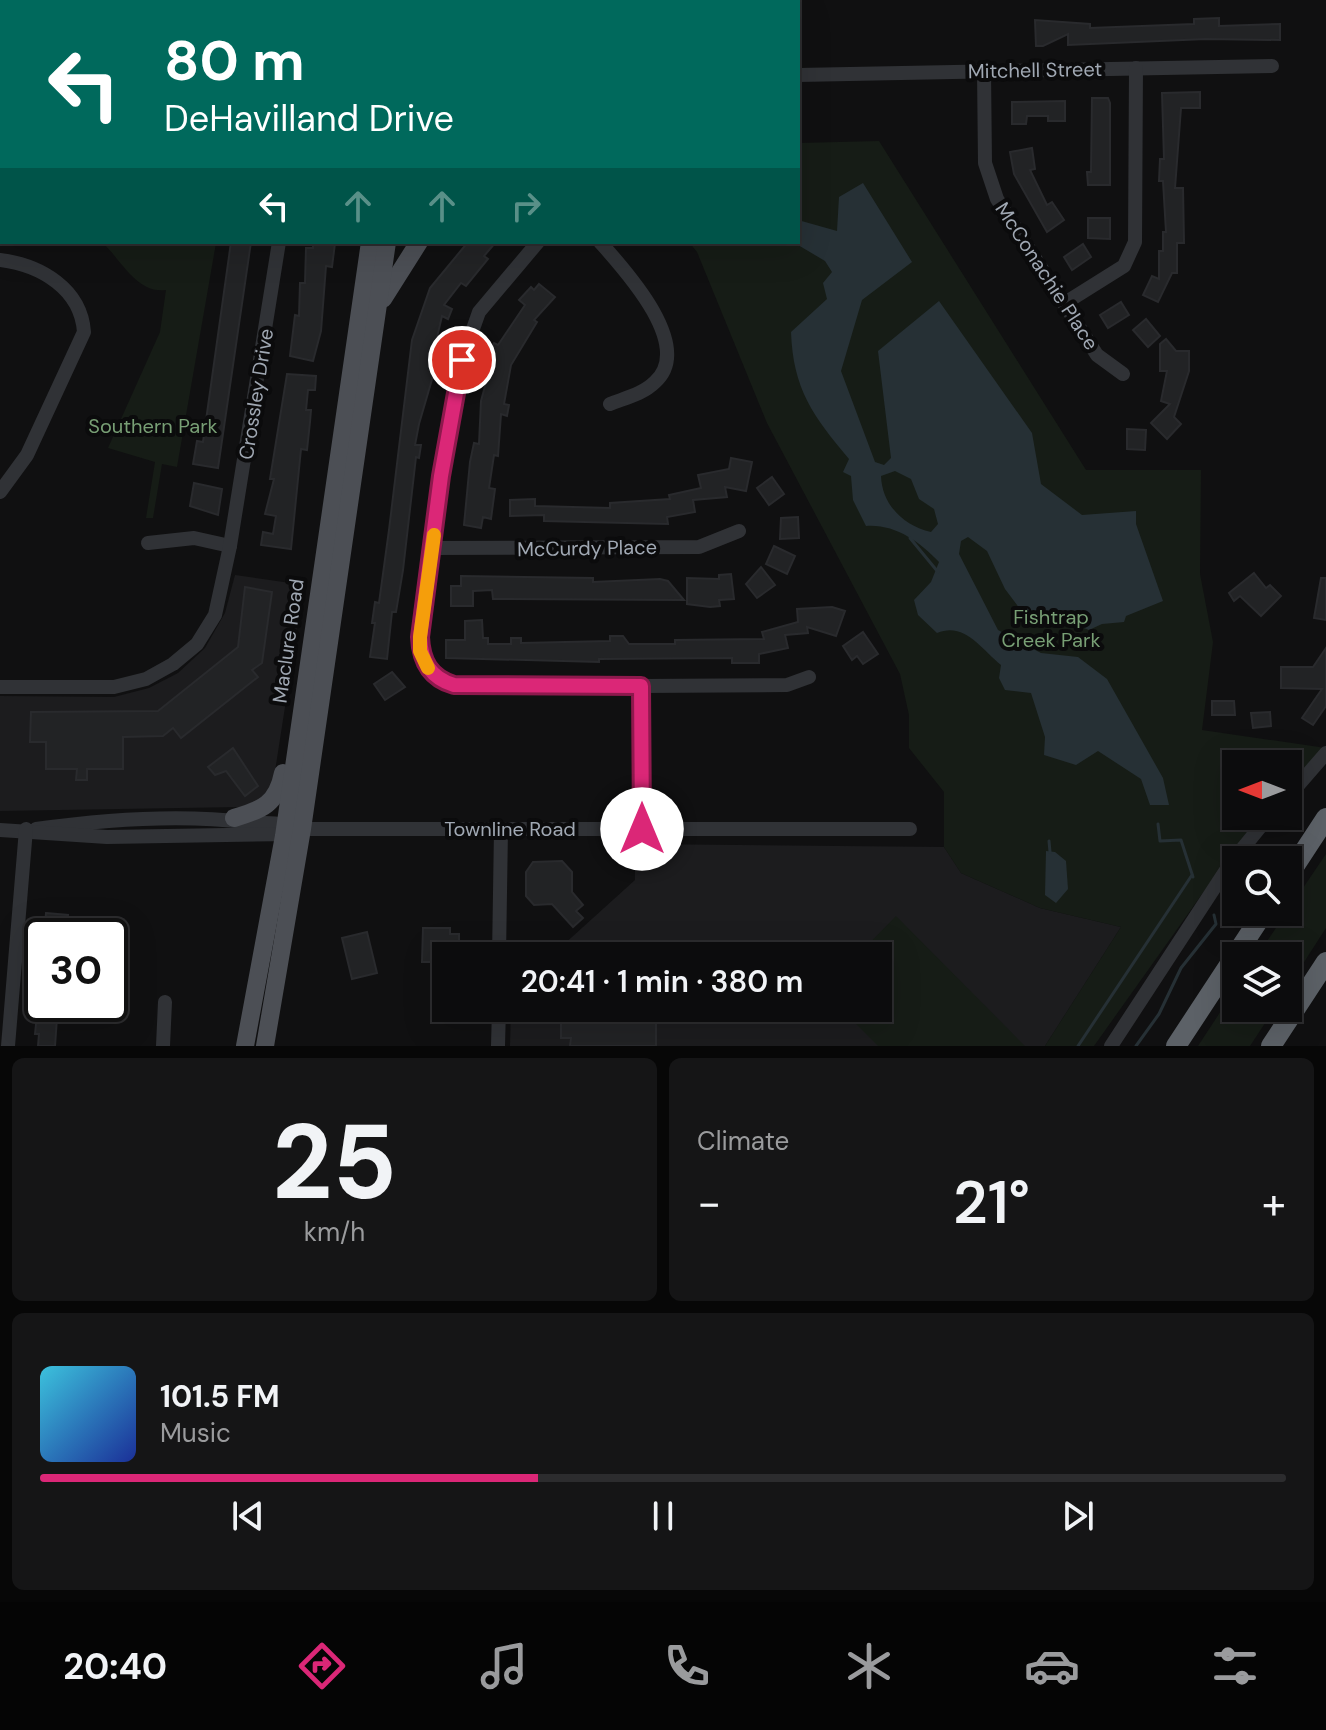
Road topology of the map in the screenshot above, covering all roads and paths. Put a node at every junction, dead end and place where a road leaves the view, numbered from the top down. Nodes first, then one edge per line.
1 (1272, 66) dead end
2 (1136, 68) junction
3 (984, 71) junction
4 (800, 75) edge
5 (279, 244) edge
6 (370, 244) edge
7 (387, 244) edge
8 (418, 244) edge
9 (536, 244) edge
10 (602, 244) edge
11 (0, 260) edge
12 (1065, 303) junction
13 (378, 308) junction
14 (1123, 374) dead end
15 (610, 404) dead end
16 (0, 492) edge
17 (739, 531) dead end
18 (148, 543) dead end
19 (230, 546) junction
20 (432, 548) junction
21 (809, 677) dead end
22 (641, 686) junction
23 (0, 687) edge
24 (296, 742) junction
25 (1326, 753) edge
26 (1302, 781) edge
27 (234, 818) junction
28 (1326, 818) edge
29 (31, 829) junction
30 (291, 829) junction
31 (501, 829) junction
32 (642, 829) junction
33 (910, 829) dead end
34 (0, 830) edge
35 (1258, 830) edge
36 (1302, 855) edge
37 (1255, 926) edge
38 (499, 942) edge
39 (1326, 962) edge
40 (7, 974) edge
41 (165, 1002) dead end
42 (499, 1022) edge
43 (8, 1046) edge
44 (163, 1046) edge
45 (245, 1046) edge
46 (265, 1046) edge
47 (498, 1046) edge
48 (1111, 1046) edge
49 (1176, 1046) edge
50 (1271, 1046) edge

1 - 2 street, Mitchell Street
2 - 3 street, Mitchell Street
2 - 12 street
3 - 4 street, Mitchell Street
3 - 12 street, McConachie Place
5 - 19 street, Crossley Drive
6 - 24 main road, Maclure Road
7 - 13 main road, Maclure Road
8 - 13 main road
9 - 20 street
10 - 15 street
11 - 16 street
12 - 14 street, McConachie Place
13 - 30 main road, Maclure Road
17 - 20 street, McCurdy Place
18 - 19 street
19 - 23 street, Crossley Drive
20 - 22 street
21 - 22 street
22 - 32 street
24 - 27 main road
24 - 30 main road, Maclure Road
25 - 26 street
27 - 29 street, Townline Road
27 - 30 street, Townline Road
28 - 36 highway
29 - 30 street, Townline Road
29 - 34 street, Townline Road
29 - 40 street
30 - 31 street, Townline Road
30 - 45 main road, Maclure Road
30 - 46 main road, Maclure Road
31 - 32 street, Townline Road
31 - 38 street
32 - 33 street, Townline Road
35 - 48 street
37 - 49 highway
39 - 50 highway
40 - 43 street
41 - 44 street
42 - 47 street

